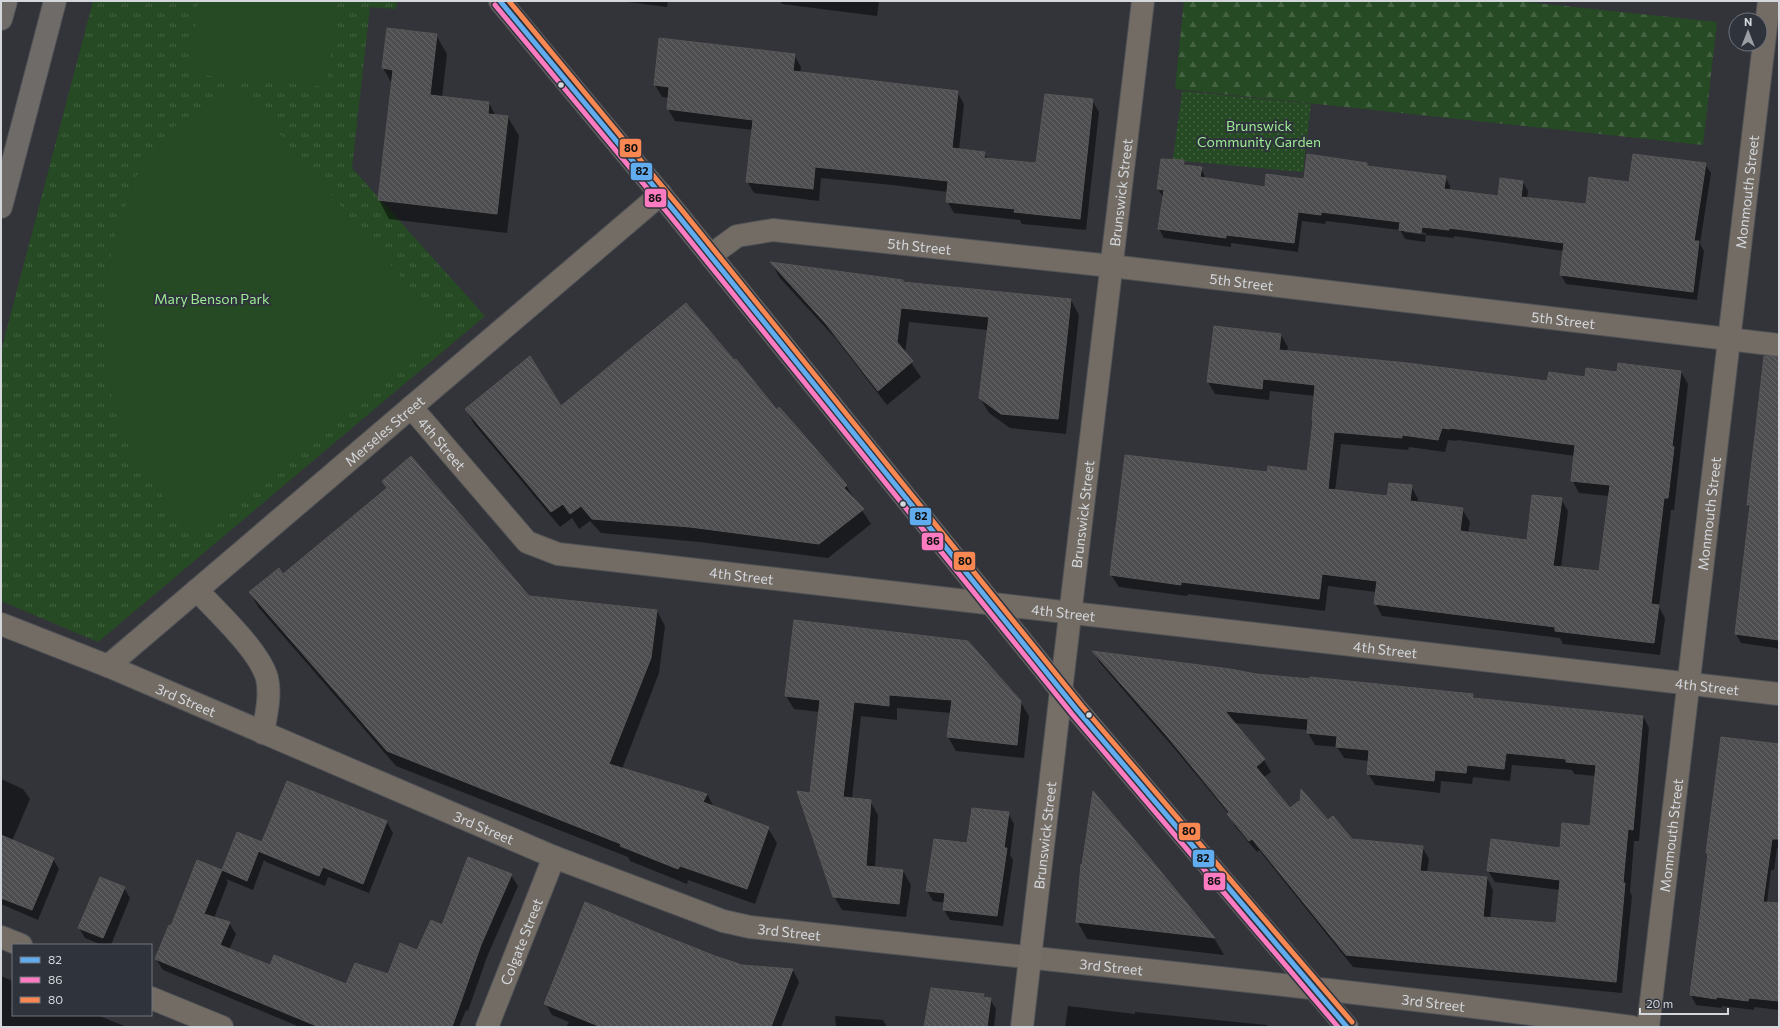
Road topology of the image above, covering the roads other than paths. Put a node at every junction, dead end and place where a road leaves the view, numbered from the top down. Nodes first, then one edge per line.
1 (6, 1) edge
2 (55, 1) edge
3 (1142, 1) edge
4 (1769, 1) edge
5 (506, 4) edge
6 (1, 19) edge
7 (661, 194) junction
8 (1, 207) edge
9 (711, 255) junction
10 (1111, 266) junction
11 (1729, 339) junction
12 (1779, 345) edge
13 (411, 407) junction
14 (197, 590) junction
15 (990, 604) junction
16 (1070, 613) junction
17 (1, 624) edge
18 (108, 666) junction
19 (1688, 683) junction
20 (1061, 691) junction
21 (1779, 694) edge
22 (263, 733) junction
23 (554, 857) junction
24 (1, 937) edge
25 (18, 944) edge
26 (1030, 959) junction
27 (1314, 988) junction
28 (152, 998) edge
29 (222, 1027) edge
30 (487, 1027) edge
31 (1022, 1027) edge
32 (1347, 1027) edge
33 (1632, 1027) edge
34 (1648, 1027) edge

1 - 6 highway
2 - 8 highway
3 - 10 street, Brunswick Street
4 - 11 street, Monmouth Street
5 - 7 main road
7 - 9 main road
7 - 13 street, Merseles Street
9 - 10 street, 5th Street
9 - 15 main road
10 - 11 street, 5th Street
10 - 16 street, Brunswick Street
11 - 12 street, 5th Street
11 - 19 street, Monmouth Street
13 - 14 street, Merseles Street
13 - 15 street, 4th Street
14 - 18 street, Merseles Street
14 - 22 street
15 - 16 street, 4th Street
15 - 20 main road
16 - 19 street, 4th Street
16 - 20 street, Brunswick Street
17 - 18 street, 3rd Street
18 - 22 street, 3rd Street
19 - 21 street, 4th Street
19 - 34 street, Monmouth Street
20 - 26 main road, Brunswick Street
20 - 27 main road
22 - 23 street, 3rd Street
23 - 26 street, 3rd Street
23 - 30 street, Colgate Street
24 - 25 street
26 - 27 street, 3rd Street
26 - 31 main road, Brunswick Street
27 - 32 main road
27 - 33 street, 3rd Street
28 - 29 street

